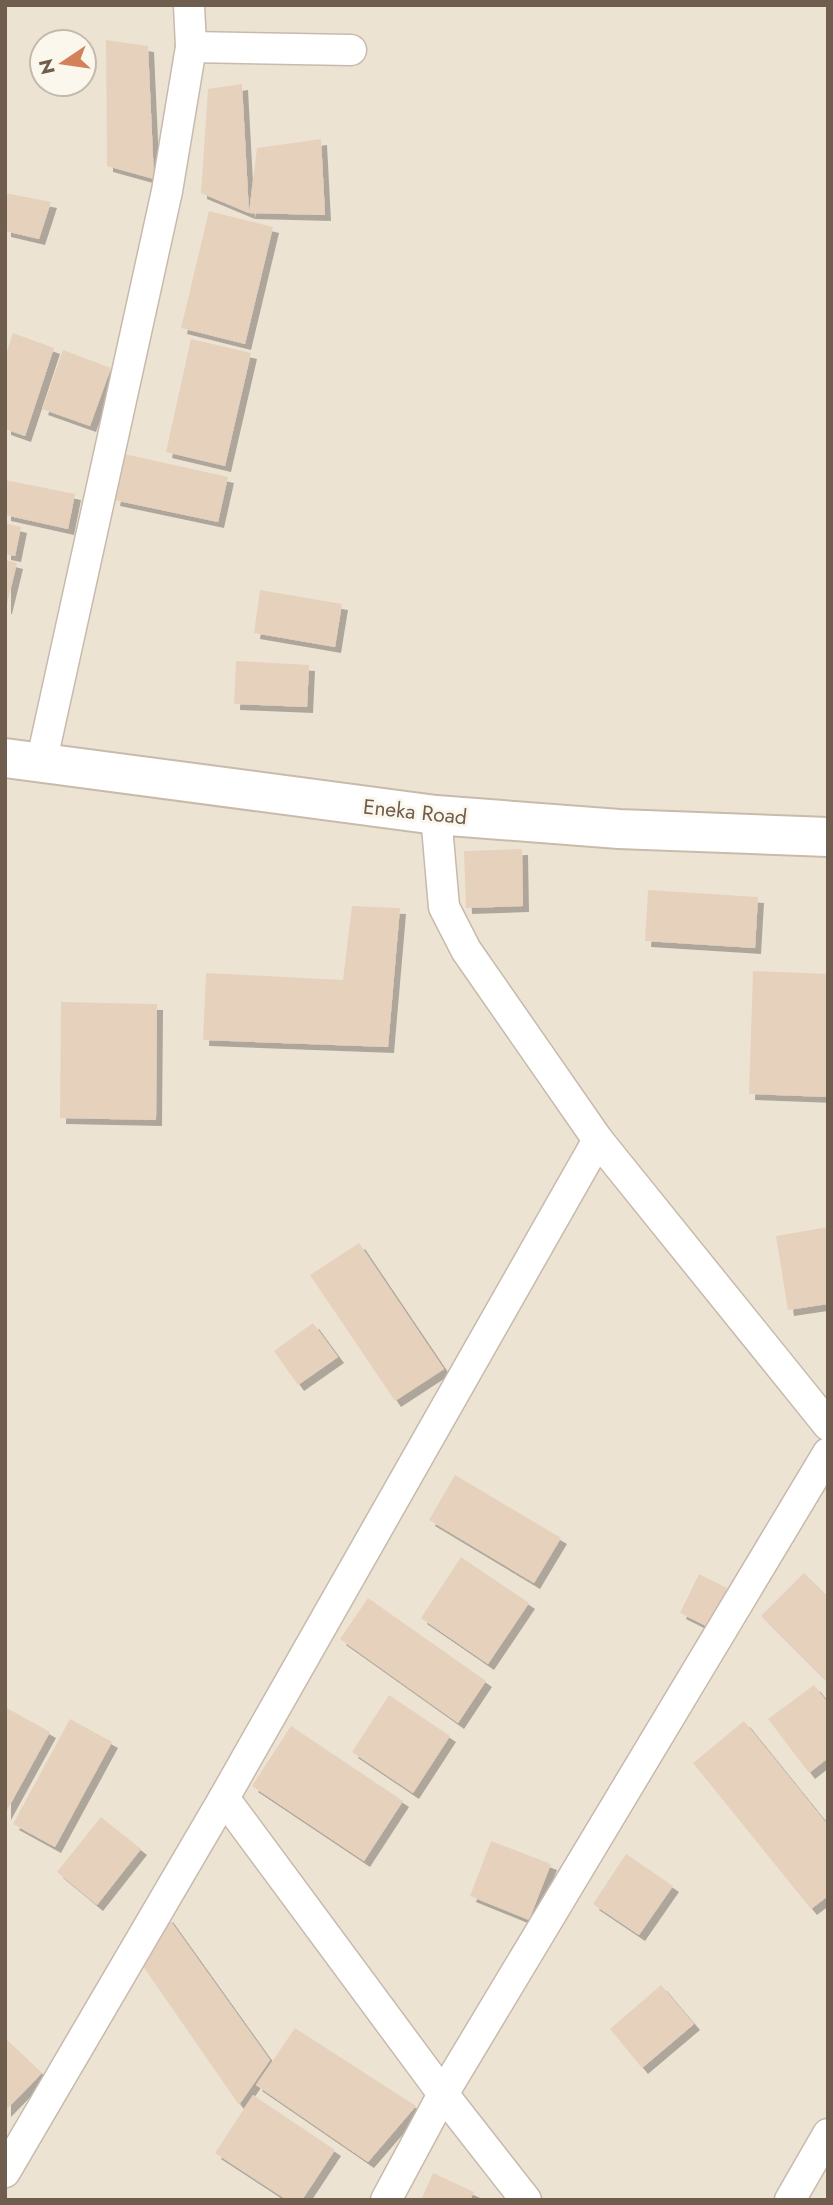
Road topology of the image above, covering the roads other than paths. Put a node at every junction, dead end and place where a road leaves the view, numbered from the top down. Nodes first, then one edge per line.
1 (189, 5) edge
2 (191, 47) junction
3 (351, 50) dead end
4 (23, 761) edge
5 (436, 816) junction
6 (828, 837) edge
7 (598, 1140) junction
8 (828, 1425) edge
9 (828, 1453) edge
10 (224, 1798) junction
11 (443, 2094) junction
12 (828, 2134) edge
13 (5, 2172) edge
14 (386, 2200) edge
15 (526, 2200) edge
16 (790, 2200) edge

1 - 2 street
2 - 3 street
2 - 4 street
4 - 5 main road, Eneka Road
5 - 6 main road, Eneka Road
5 - 7 street
7 - 8 street
7 - 10 street
9 - 11 street
10 - 11 street
10 - 13 street
11 - 14 street
11 - 15 street
12 - 16 street

